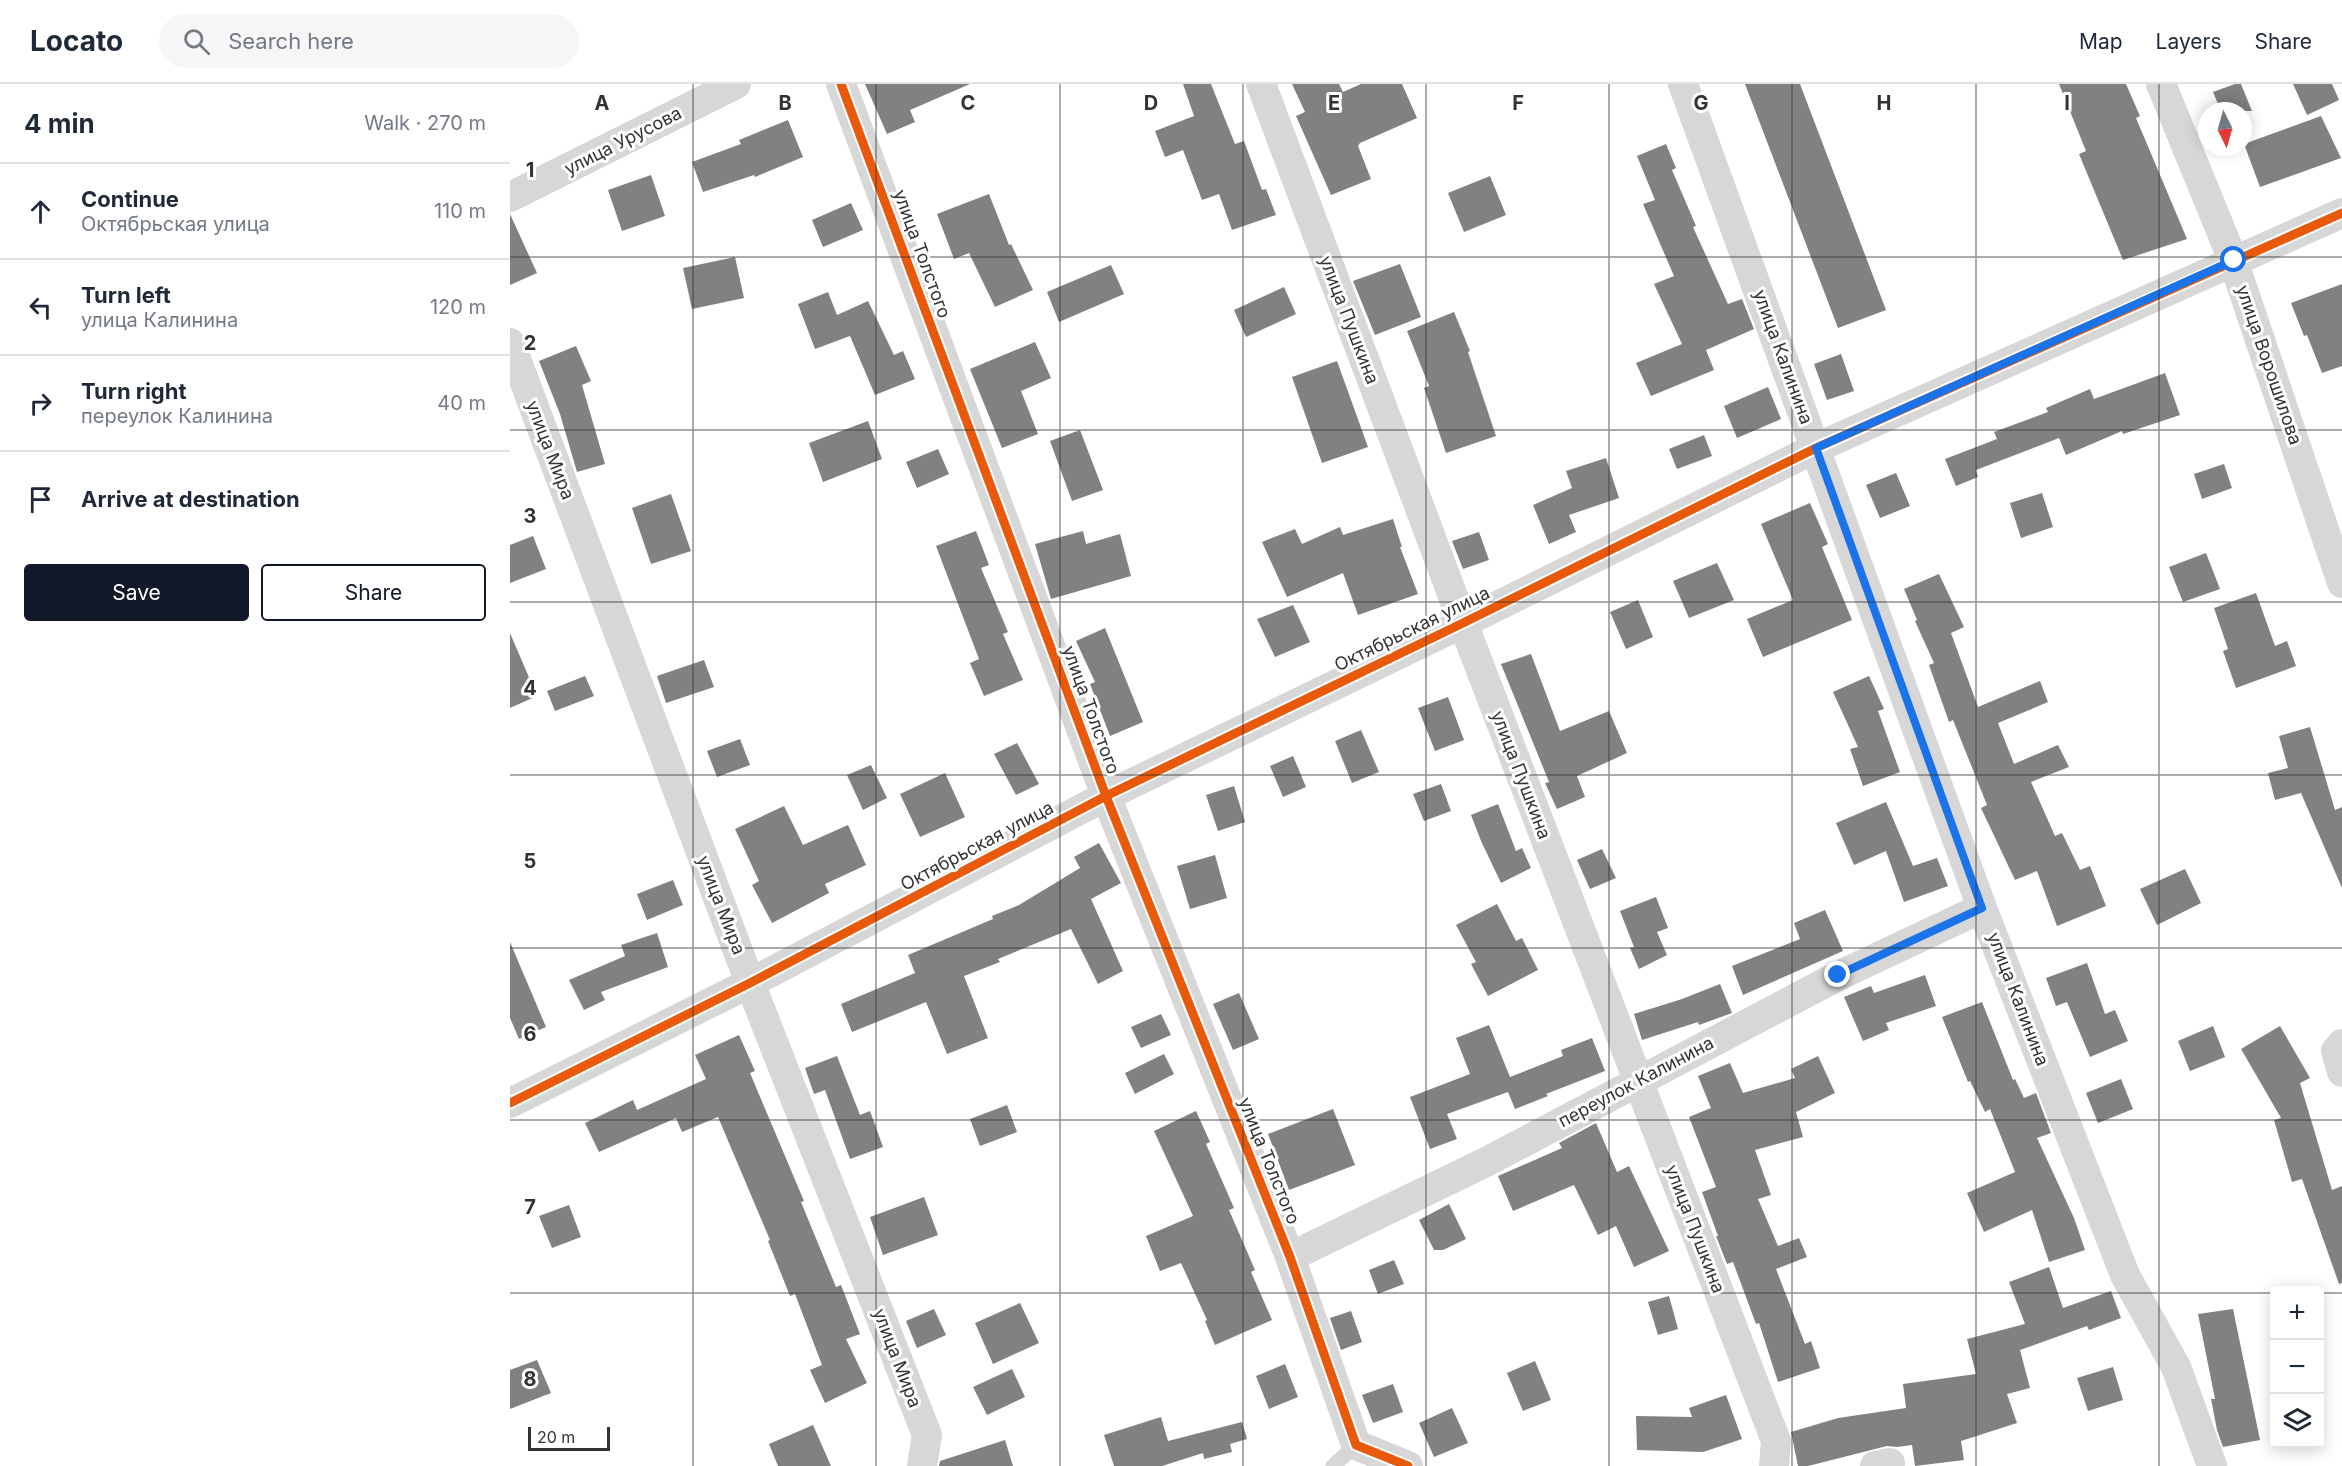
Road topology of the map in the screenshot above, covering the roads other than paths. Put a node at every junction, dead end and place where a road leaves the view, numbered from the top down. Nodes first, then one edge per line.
1 (736, 84) edge
2 (841, 84) edge
3 (1261, 84) edge
4 (1683, 84) edge
5 (2161, 84) edge
6 (510, 197) edge
7 (2342, 213) edge
8 (2234, 260) junction
9 (510, 343) edge
10 (1816, 448) junction
11 (2342, 583) edge
12 (1463, 623) junction
13 (1106, 796) junction
14 (1982, 908) junction
15 (750, 983) junction
16 (2342, 1044) edge
17 (2342, 1072) edge
18 (1639, 1080) junction
19 (510, 1102) edge
20 (1290, 1257) junction
21 (1356, 1445) junction
22 (922, 1466) edge
23 (1333, 1466) edge
24 (1408, 1466) edge
25 (1774, 1466) edge
26 (2212, 1466) edge

1 - 6 street, улица Урусова
2 - 13 street, улица Толстого
3 - 12 street, улица Пушкина
4 - 10 street, улица Калинина
5 - 8 street, улица Ворошилова
7 - 8 street, Октябрьская улица
8 - 10 street, Октябрьская улица
8 - 11 street, улица Ворошилова
9 - 15 street, улица Мира
10 - 12 street, Октябрьская улица
10 - 14 street, улица Калинина
12 - 13 street, Октябрьская улица
12 - 18 street, улица Пушкина
13 - 15 street, Октябрьская улица
13 - 20 street, улица Толстого
14 - 18 street, переулок Калинина
14 - 26 street, улица Калинина
15 - 19 street, Октябрьская улица
15 - 22 street, улица Мира
16 - 17 street
18 - 20 street, переулок Калинина
18 - 25 street, улица Пушкина
20 - 21 street, улица Толстого
21 - 23 lane
21 - 24 street

